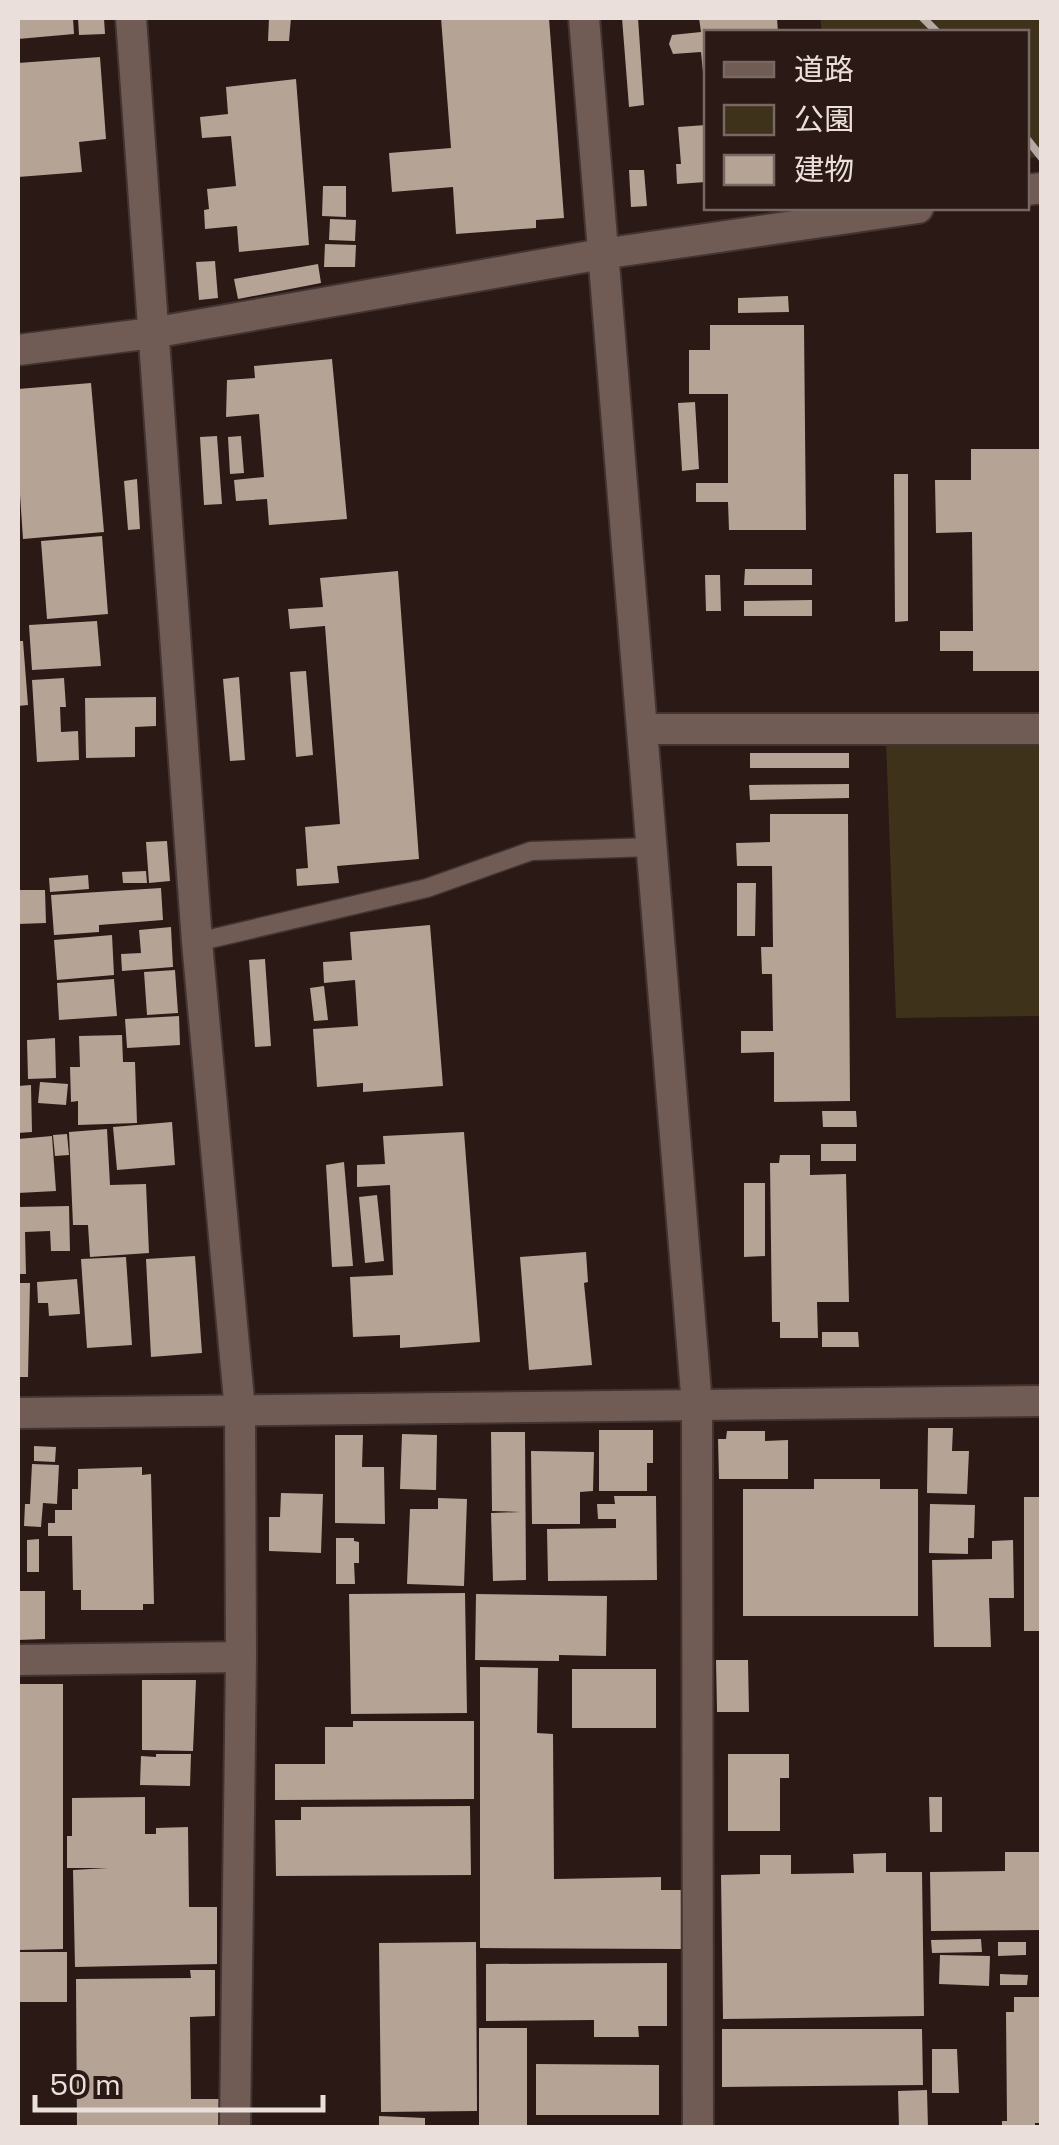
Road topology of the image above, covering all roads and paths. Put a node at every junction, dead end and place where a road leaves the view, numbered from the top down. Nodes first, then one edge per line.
1 (131, 18) edge
2 (584, 18) edge
3 (904, 210) edge
4 (602, 254) junction
5 (152, 333) junction
6 (18, 350) edge
7 (1042, 728) edge
8 (642, 729) junction
9 (652, 846) junction
10 (197, 942) junction
11 (1042, 1401) edge
12 (696, 1404) junction
13 (240, 1411) junction
14 (18, 1413) edge
15 (241, 1657) junction
16 (18, 1660) edge
17 (235, 2128) edge
18 (698, 2128) edge

1 - 5 street
2 - 4 street
3 - 4 street
4 - 5 street
4 - 8 street
5 - 6 street
5 - 10 street
7 - 8 street
8 - 9 street
9 - 10 lane
9 - 12 street
10 - 13 street
11 - 12 street
12 - 13 street
12 - 18 street
13 - 14 street
13 - 15 street
15 - 16 street
15 - 17 street

